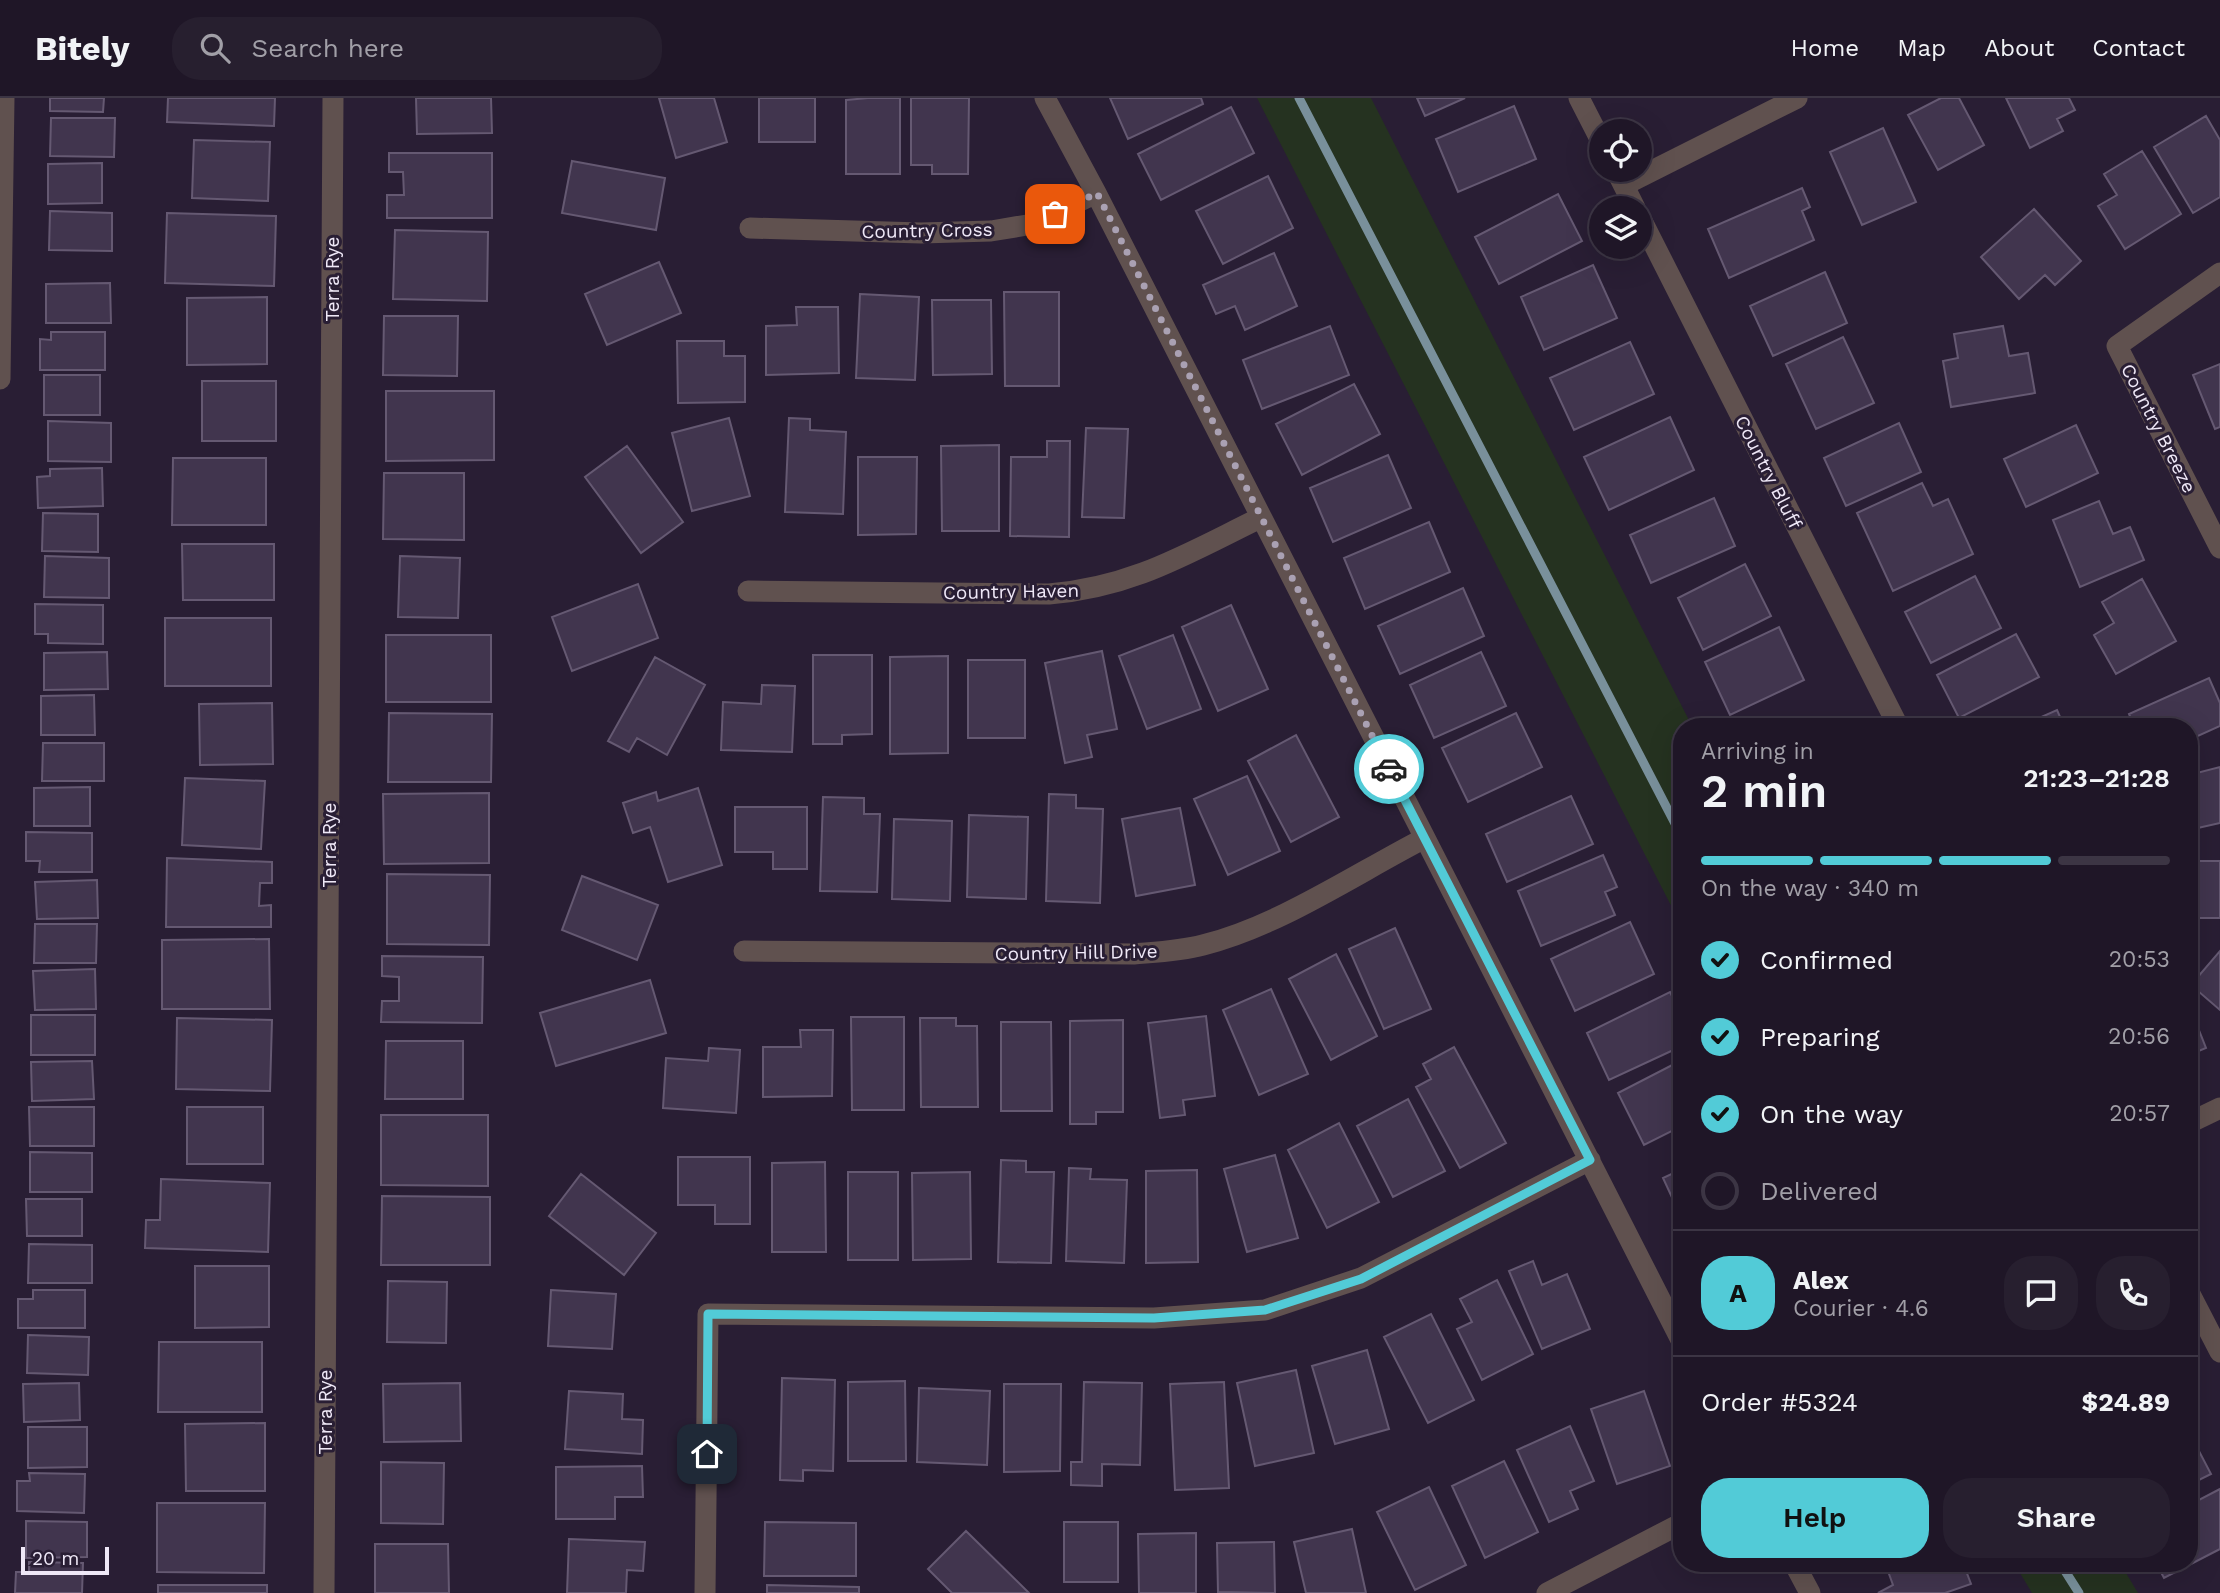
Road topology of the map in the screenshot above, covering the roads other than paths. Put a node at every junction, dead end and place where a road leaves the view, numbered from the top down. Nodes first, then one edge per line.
1 (4, 98) edge
2 (333, 98) edge
3 (1045, 98) edge
4 (1579, 98) edge
5 (1797, 98) edge
6 (1590, 119) edge
7 (1652, 164) edge
8 (1097, 193) junction
9 (750, 228) dead end
10 (1652, 241) edge
11 (2220, 273) edge
12 (0, 379) edge
13 (1260, 518) junction
14 (2220, 548) edge
15 (748, 591) dead end
16 (1894, 718) edge
17 (1425, 838) junction
18 (744, 951) dead end
19 (2220, 1108) edge
20 (2198, 1119) edge
21 (1590, 1160) junction
22 (2198, 1309) edge
23 (1673, 1324) edge
24 (2220, 1352) edge
25 (1673, 1528) edge
26 (1799, 1572) edge
27 (324, 1593) edge
28 (705, 1593) edge
29 (1547, 1593) edge
30 (1810, 1593) edge

1 - 12 street
2 - 27 street, Terra Rye
3 - 8 street
4 - 6 street
5 - 7 street
8 - 9 street, Country Cross
8 - 13 street
10 - 16 street, Country Bluff
11 - 14 street, Country Breeze
13 - 15 street, Country Haven
13 - 17 street
17 - 18 street, Country Hill Drive
17 - 21 street
19 - 20 street
21 - 23 street
21 - 28 street
22 - 24 street
25 - 29 street
26 - 30 street

